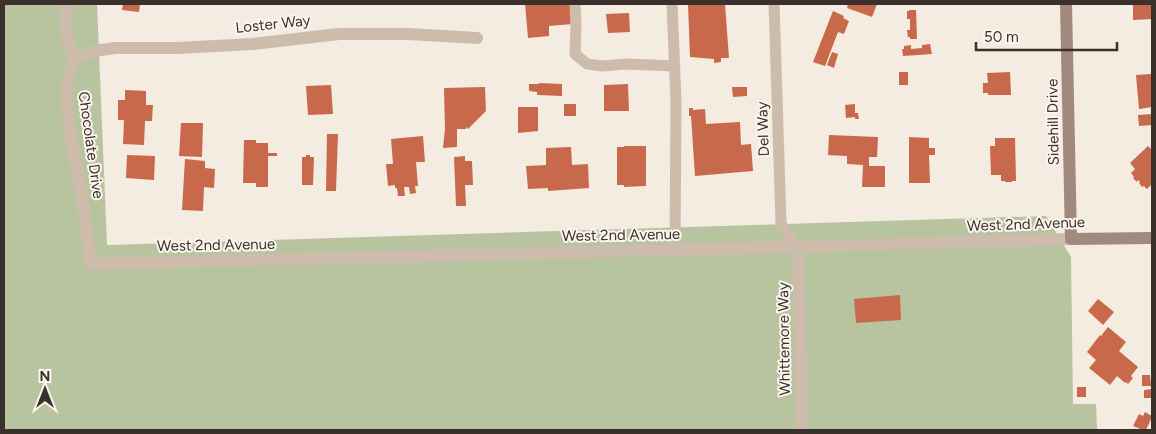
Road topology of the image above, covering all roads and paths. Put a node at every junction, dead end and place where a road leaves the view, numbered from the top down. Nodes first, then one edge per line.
1 (67, 4) edge
2 (574, 4) edge
3 (672, 4) edge
4 (774, 4) edge
5 (1066, 4) edge
6 (477, 38) dead end
7 (75, 60) junction
8 (674, 66) junction
9 (1152, 238) edge
10 (1072, 239) junction
11 (798, 247) junction
12 (676, 250) junction
13 (91, 264) joint
14 (802, 430) edge

1 - 7 street
2 - 8 lane
3 - 8 lane
4 - 11 lane, Del Way
5 - 10 street, Sidehill Drive
6 - 7 street, Loster Way
7 - 13 street, Chocolate Drive
8 - 12 lane
9 - 10 street, West 2nd Avenue
10 - 11 street, West 2nd Avenue
11 - 12 street, West 2nd Avenue
11 - 14 street, Whittemore Way
12 - 13 street, West 2nd Avenue

